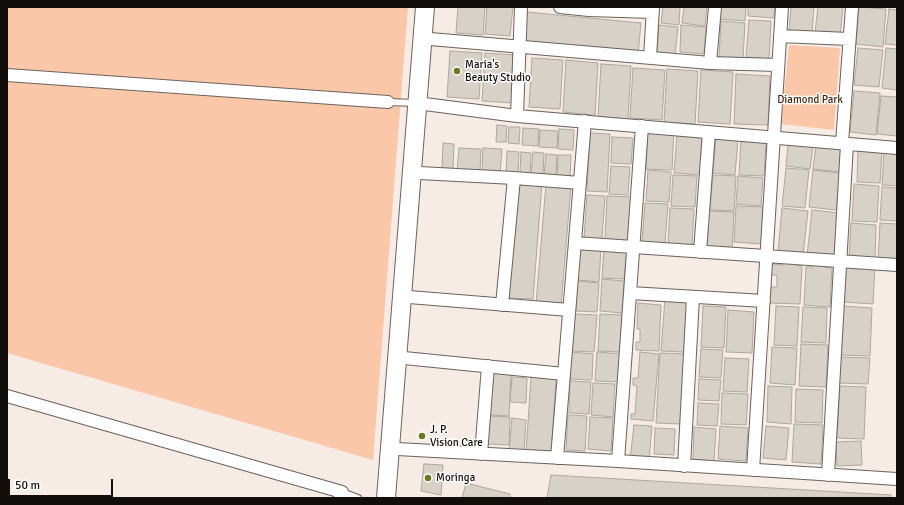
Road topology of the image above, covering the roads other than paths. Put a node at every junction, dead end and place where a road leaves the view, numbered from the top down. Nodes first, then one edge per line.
1 (425, 7) edge
2 (432, 7) edge
3 (521, 7) edge
4 (560, 7) edge
5 (715, 7) edge
6 (782, 7) edge
7 (852, 7) edge
8 (589, 8) edge
9 (653, 10) edge
10 (780, 36) junction
11 (430, 39) junction
12 (850, 39) junction
13 (519, 47) junction
14 (650, 58) junction
15 (710, 63) junction
16 (778, 65) junction
17 (7, 75) edge
18 (388, 102) joint
19 (421, 104) junction
20 (517, 116) junction
21 (585, 121) junction
22 (642, 126) junction
23 (709, 132) junction
24 (774, 137) junction
25 (844, 144) junction
26 (897, 148) edge
27 (419, 173) junction
28 (514, 178) junction
29 (580, 183) junction
30 (575, 243) junction
31 (633, 247) junction
32 (700, 252) junction
33 (766, 256) junction
34 (840, 261) junction
35 (897, 265) edge
36 (630, 293) junction
37 (409, 297) junction
38 (694, 297) junction
39 (764, 301) junction
40 (502, 306) junction
41 (569, 310) junction
42 (404, 358) junction
43 (488, 366) junction
44 (564, 374) junction
45 (7, 396) edge
46 (397, 449) junction
47 (481, 454) junction
48 (557, 458) junction
49 (618, 461) junction
50 (684, 466) junction
51 (753, 470) junction
52 (828, 475) junction
53 (897, 479) edge
54 (341, 495) edge
55 (358, 498) edge
56 (386, 498) edge
57 (393, 498) edge

1 - 19 street
2 - 11 street
3 - 13 street
4 - 8 street
5 - 15 street
6 - 10 street
7 - 12 street
8 - 9 street
9 - 14 street
10 - 12 street
10 - 16 street
11 - 13 street
11 - 19 street
12 - 25 street
13 - 14 street
13 - 20 street
14 - 15 street
15 - 16 street
16 - 24 street
17 - 18 street
18 - 19 lane
19 - 20 street
19 - 27 street
19 - 56 street
20 - 21 street
21 - 22 street
21 - 29 street
22 - 23 street
22 - 31 street
23 - 24 street
23 - 32 street
24 - 25 street
24 - 33 street
25 - 26 street
25 - 34 street
27 - 28 street
27 - 37 street
28 - 29 street
28 - 40 street
29 - 30 street
30 - 31 street
30 - 41 street
31 - 32 street
31 - 36 street
32 - 33 street
33 - 34 street
33 - 39 street
34 - 35 street
34 - 52 street
36 - 38 street
36 - 49 street
37 - 40 street
37 - 42 street
38 - 39 street
38 - 50 street
39 - 51 street
40 - 41 street
41 - 44 street
42 - 43 street
42 - 46 street
43 - 44 street
43 - 47 street
44 - 48 street
45 - 54 street
46 - 47 street
46 - 57 street
47 - 48 street
48 - 49 street
49 - 50 street
50 - 51 street
51 - 52 street
52 - 53 street
54 - 55 lane

